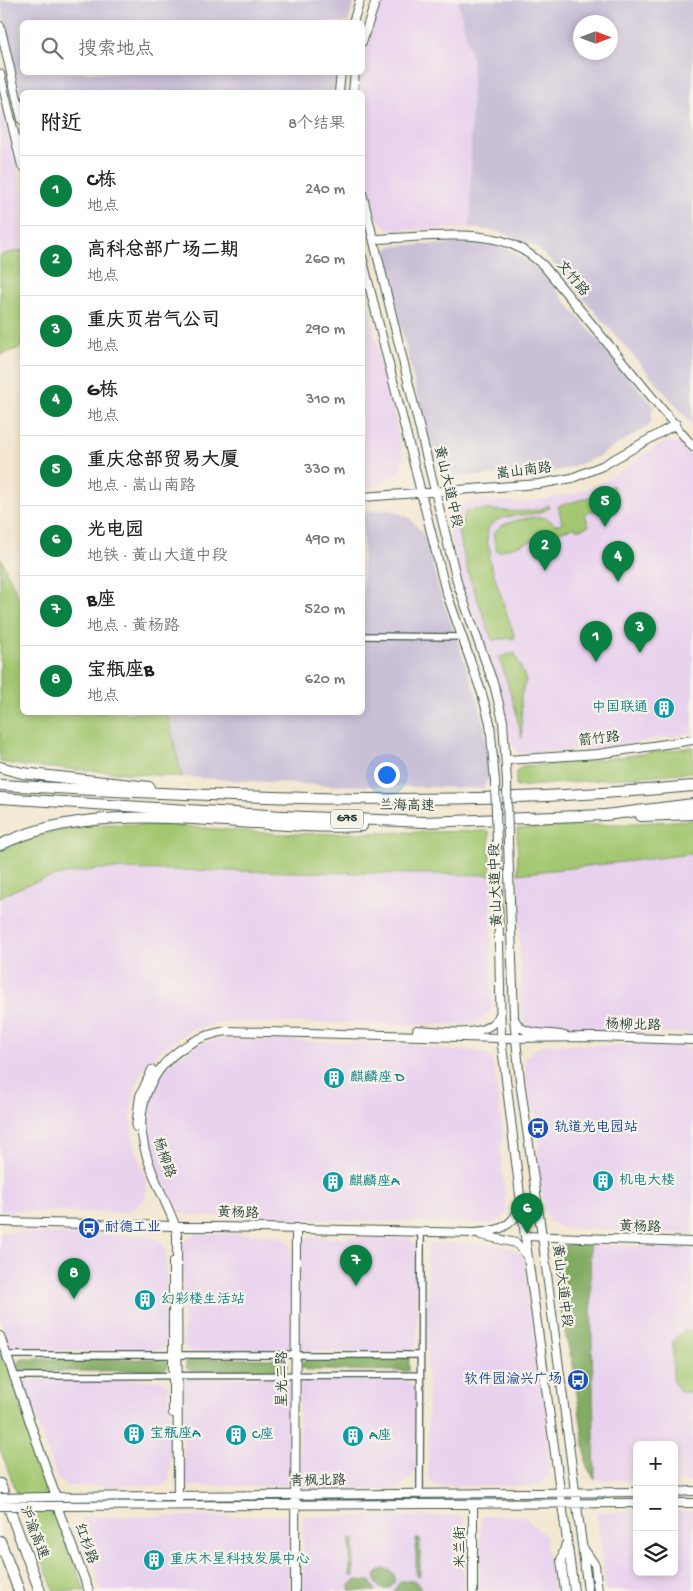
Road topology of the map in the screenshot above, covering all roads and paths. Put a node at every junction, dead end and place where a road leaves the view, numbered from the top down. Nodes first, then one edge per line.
1 (360, 0) edge
2 (376, 0) edge
3 (354, 20) edge
4 (0, 26) edge
5 (365, 33) edge
6 (0, 74) edge
7 (341, 75) edge
8 (355, 75) edge
9 (339, 90) edge
10 (353, 90) edge
11 (20, 111) edge
12 (20, 158) edge
13 (365, 204) edge
14 (374, 239) junction
15 (365, 269) edge
16 (676, 424) junction
17 (693, 447) edge
18 (435, 492) junction
19 (422, 493) junction
20 (365, 497) edge
21 (365, 636) edge
22 (462, 637) junction
23 (693, 740) edge
24 (506, 760) junction
25 (0, 767) edge
26 (0, 785) edge
27 (693, 786) edge
28 (232, 797) junction
29 (0, 798) edge
30 (693, 804) edge
31 (693, 814) edge
32 (606, 815) junction
33 (426, 822) junction
34 (0, 845) edge
35 (500, 1014) junction
36 (514, 1018) junction
37 (572, 1037) junction
38 (501, 1038) junction
39 (515, 1038) junction
40 (693, 1040) edge
41 (521, 1204) junction
42 (1, 1223) edge
43 (172, 1224) junction
44 (296, 1228) junction
45 (421, 1231) junction
46 (474, 1233) junction
47 (525, 1236) junction
48 (542, 1236) junction
49 (693, 1242) edge
50 (528, 1260) junction
51 (0, 1336) edge
52 (6, 1355) junction
53 (176, 1355) junction
54 (296, 1355) junction
55 (420, 1355) junction
56 (296, 1374) junction
57 (176, 1375) junction
58 (420, 1375) junction
59 (14, 1376) junction
60 (0, 1484) edge
61 (560, 1492) junction
62 (575, 1492) junction
63 (633, 1492) edge
64 (678, 1492) edge
65 (693, 1492) edge
66 (420, 1493) junction
67 (296, 1494) junction
68 (176, 1495) junction
69 (56, 1497) junction
70 (0, 1498) edge
71 (562, 1503) junction
72 (576, 1503) junction
73 (633, 1503) edge
74 (678, 1503) edge
75 (693, 1503) edge
76 (296, 1504) junction
77 (473, 1504) junction
78 (176, 1505) junction
79 (0, 1506) edge
80 (54, 1506) junction
81 (567, 1539) junction
82 (0, 1541) edge
83 (582, 1548) junction
84 (19, 1591) edge
85 (40, 1591) edge
86 (89, 1591) edge
87 (295, 1591) edge
88 (473, 1591) edge
89 (565, 1591) edge
90 (574, 1591) edge
91 (588, 1591) edge
92 (598, 1591) edge

1 - 3 street
2 - 5 street
4 - 11 street
6 - 12 street
7 - 9 street
8 - 10 street
13 - 14 street, 黄山大道中段
14 - 16 street, 文竹路
14 - 18 street, 黄山大道中段
15 - 19 street, 黄山大道中段
16 - 17 street, 文竹路
16 - 18 street, 嵩山南路
18 - 19 street, 嵩山南路
18 - 24 street, 黄山大道中段
19 - 20 street, 嵩山南路
19 - 22 street, 黄山大道中段
21 - 22 street
22 - 35 street, 黄山大道中段, bridge
23 - 24 street, 箭竹路
24 - 36 street, 黄山大道中段, bridge
25 - 28 highway, G75
26 - 28 highway
27 - 28 highway, 兰海高速 / G75
29 - 33 highway, 兰海高速 / G75
30 - 32 highway, 兰海高速 / G75
31 - 32 highway
32 - 33 highway, 兰海高速 / G75
33 - 34 highway
35 - 38 street, 黄山大道中段
35 - 43 street, 杨柳路
36 - 37 street
36 - 39 street, 黄山大道中段
37 - 39 street, 杨柳路
37 - 40 street, 杨柳北路
38 - 39 street, 杨柳路
38 - 41 street, 黄山大道中段
38 - 43 street, 杨柳路
39 - 48 street, 黄山大道中段
41 - 46 street
41 - 47 street, 黄山大道中段
42 - 43 street, 黄杨路
43 - 44 street, 黄杨路
43 - 53 street, 杨柳路
44 - 45 street, 黄杨路
44 - 54 street, 星光二路
45 - 46 street, 黄杨路
45 - 55 street
46 - 50 street
47 - 48 street, 黄杨路
47 - 50 street, 黄山大道中段
48 - 49 street, 黄杨路
48 - 62 street, 黄山大道中段
50 - 61 street, 黄山大道中段
51 - 52 street
52 - 53 street
52 - 59 street
53 - 54 street
53 - 57 street, 杨柳路
54 - 55 street
54 - 56 street, 星光二路
55 - 58 street
56 - 57 street
56 - 58 street
56 - 67 street, 星光二路
57 - 59 street
57 - 68 street, 杨柳路
58 - 66 street
59 - 69 street
60 - 85 highway, 沪渝高速
61 - 62 street, 青枫北路
61 - 66 street, 青枫北路
61 - 71 street, 黄山大道中段
62 - 63 street, 青枫北路
62 - 72 street, 黄山大道中段
64 - 65 street
66 - 67 street, 青枫北路
67 - 68 street, 青枫北路
67 - 76 street, 星光二路
68 - 69 street, 青枫北路
68 - 78 street, 杨柳路
69 - 70 street, 青枫北路, bridge
71 - 72 street, 青枫北路
71 - 77 street, 青枫北路
71 - 81 street, 黄山大道中段
72 - 73 street, 青枫北路
72 - 83 street, 黄山大道中段
74 - 75 street
76 - 77 street, 青枫北路
76 - 78 street, 青枫北路
76 - 87 street, 星光二路
77 - 88 street, 米兰街
78 - 80 street, 青枫北路
79 - 80 street, 青枫北路, bridge
80 - 86 street, 红杉路
81 - 89 street
81 - 90 street, 黄山大道中段
82 - 84 highway
83 - 91 street, 黄山大道中段
83 - 92 street

